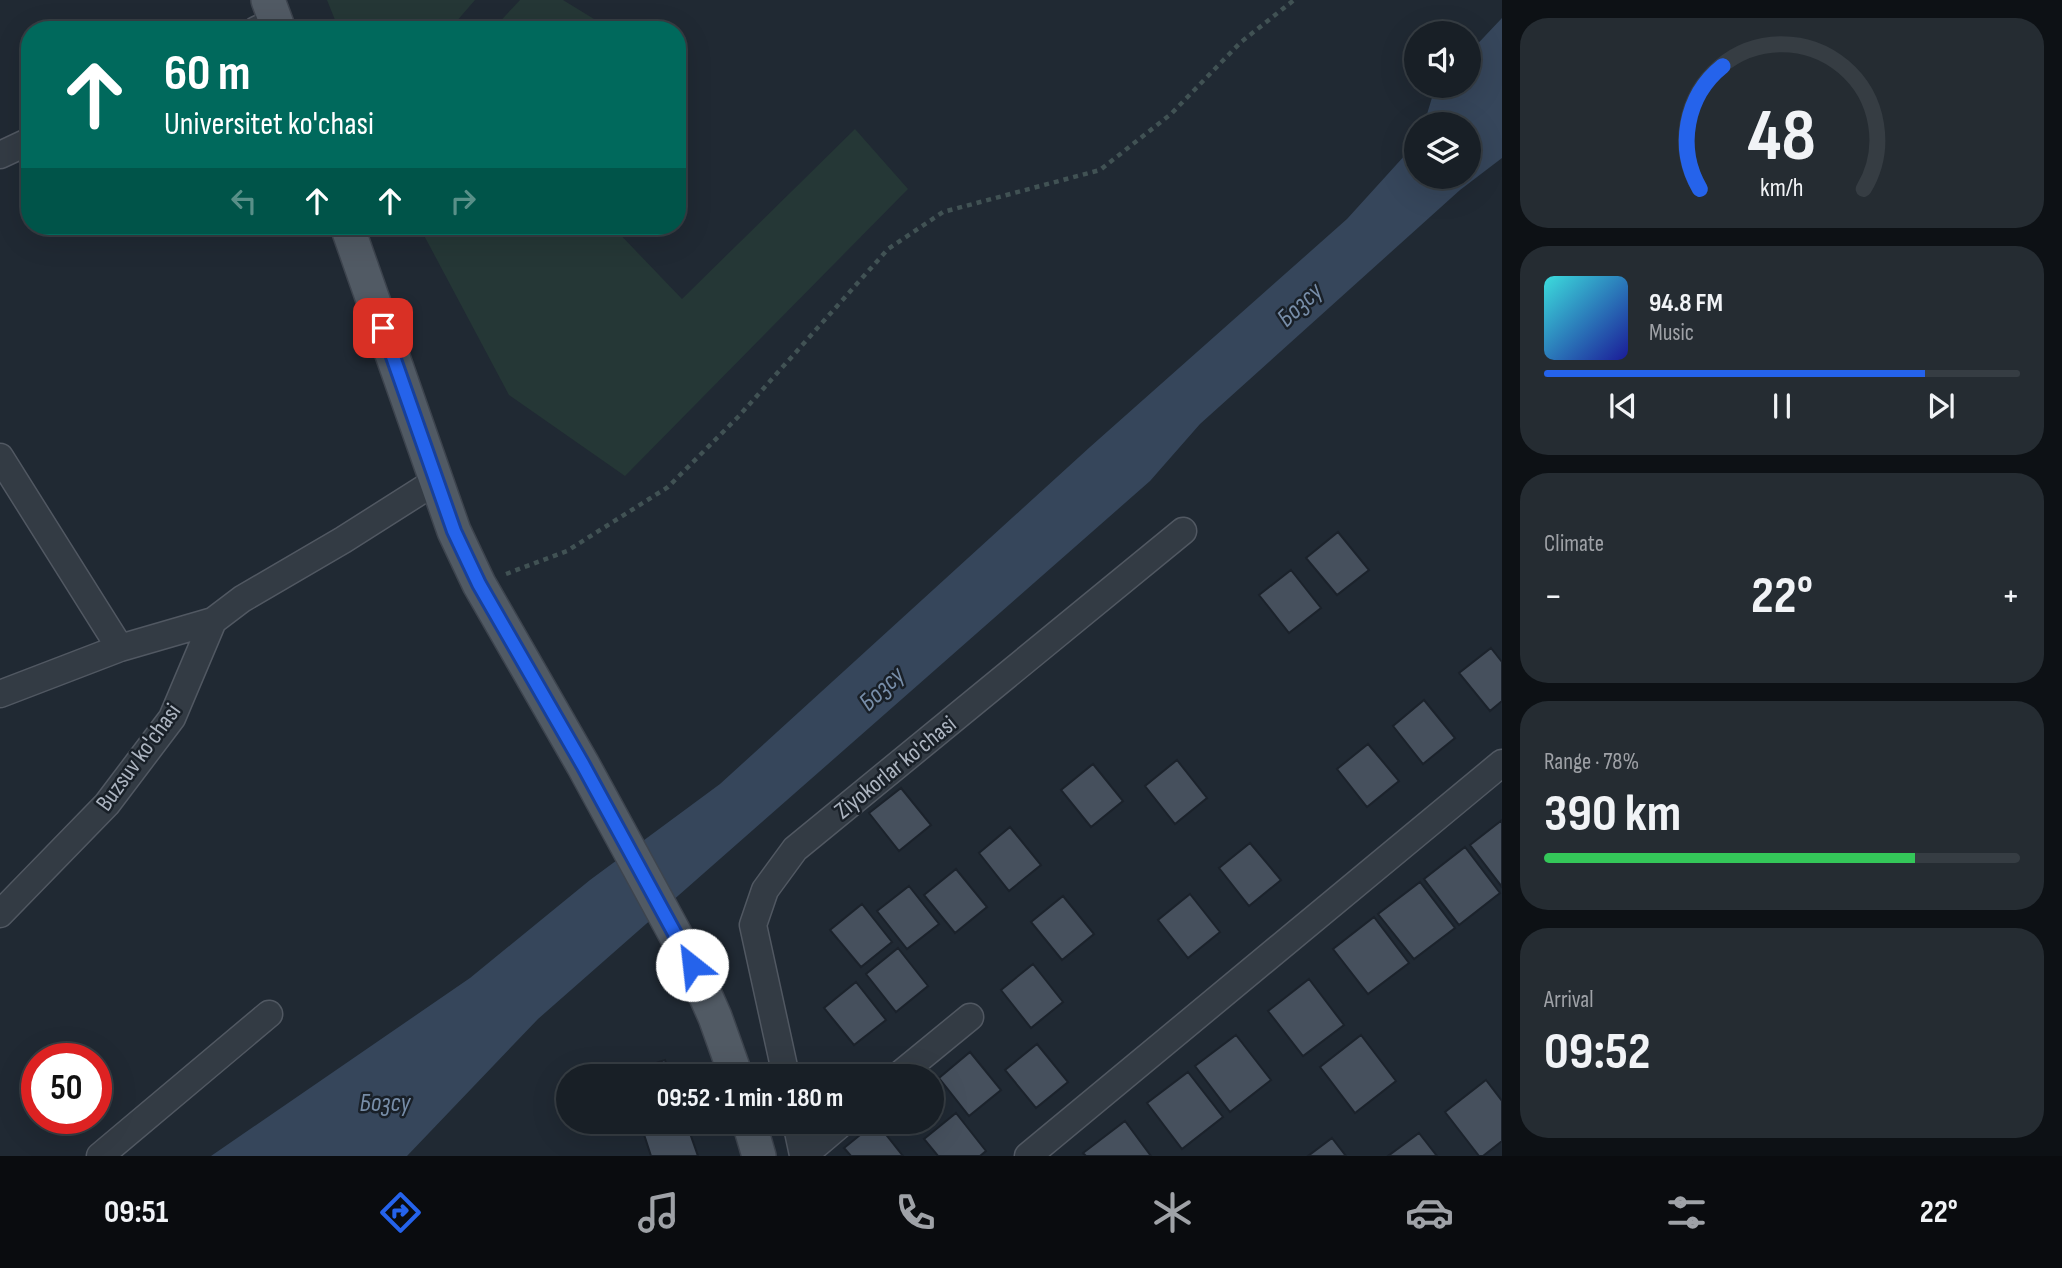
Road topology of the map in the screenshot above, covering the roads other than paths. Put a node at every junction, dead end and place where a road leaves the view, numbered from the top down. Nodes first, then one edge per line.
1 (21, 145) edge
2 (0, 155) edge
3 (350, 235) edge
4 (0, 457) edge
5 (436, 481) junction
6 (1183, 531) dead end
7 (213, 621) junction
8 (120, 648) junction
9 (0, 694) edge
10 (1502, 763) edge
11 (0, 914) edge
12 (269, 1014) dead end
13 (970, 1017) dead end
14 (732, 1064) edge
15 (783, 1064) edge
16 (913, 1064) edge
17 (753, 1134) edge
18 (798, 1134) edge
19 (829, 1134) edge
20 (100, 1156) edge
21 (759, 1156) edge
22 (803, 1156) edge
23 (1028, 1156) edge

1 - 2 street
3 - 5 main road
4 - 8 street
5 - 7 street, Buzsuv ko'chasi
5 - 14 main road
6 - 15 street, Ziyokorlar ko'chasi
7 - 8 street
7 - 11 street, Buzsuv ko'chasi
8 - 9 street
10 - 23 street
12 - 20 street
13 - 16 street
17 - 21 main road
18 - 22 street
19 - 22 street

